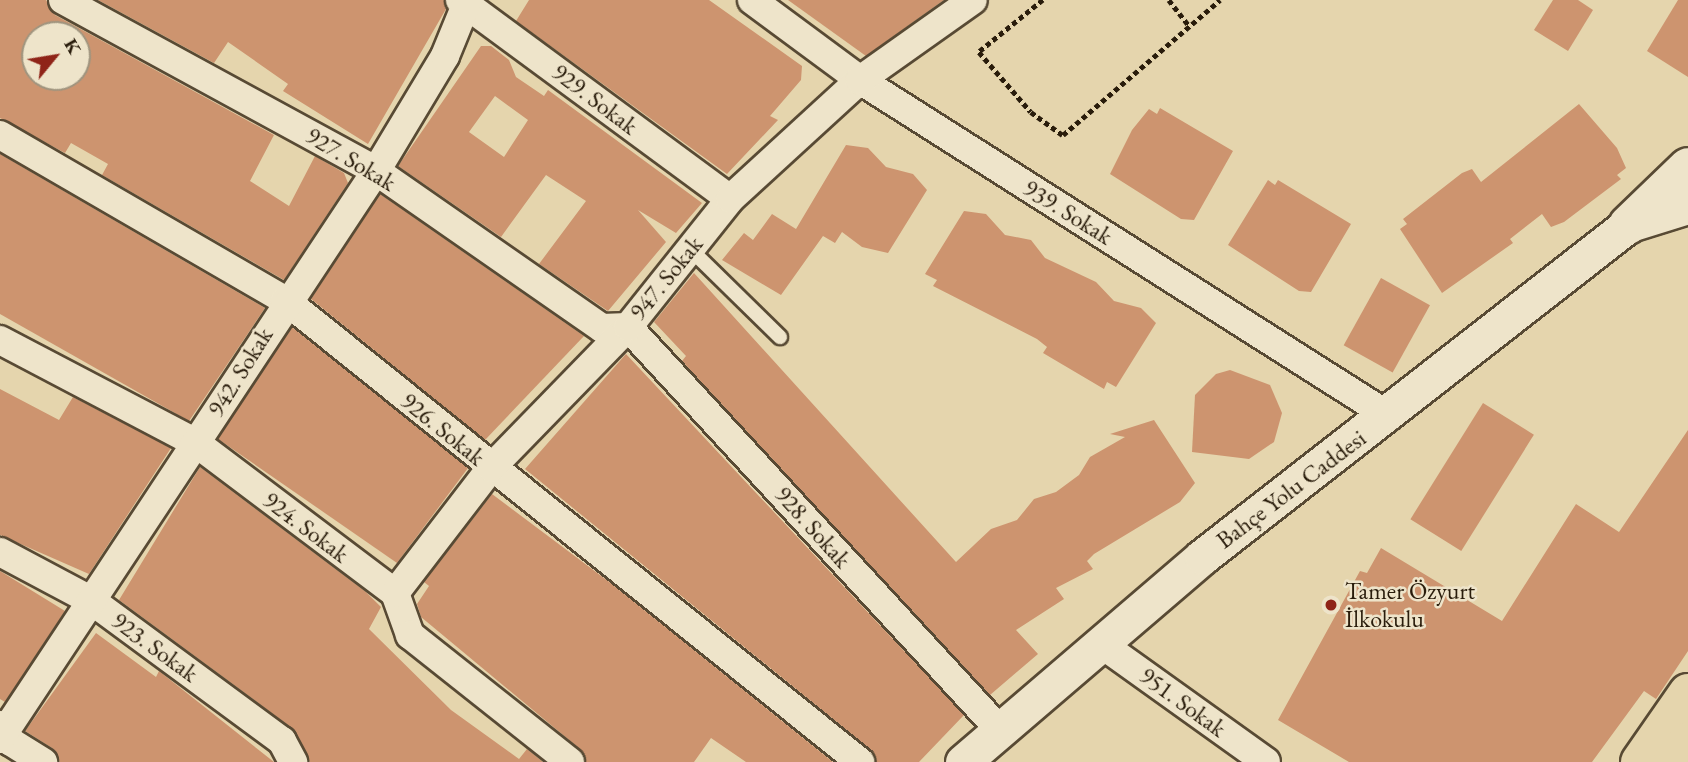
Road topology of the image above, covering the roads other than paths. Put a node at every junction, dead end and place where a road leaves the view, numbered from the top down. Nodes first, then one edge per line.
1 (63, 0) edge
2 (752, 0) edge
3 (973, 0) edge
4 (465, 1) edge
5 (860, 80) junction
6 (0, 135) edge
7 (1688, 167) edge
8 (376, 171) junction
9 (730, 199) junction
10 (1688, 205) edge
11 (1628, 225) junction
12 (690, 249) junction
13 (285, 300) junction
14 (628, 327) junction
15 (780, 337) dead end
16 (0, 340) edge
17 (1389, 416) junction
18 (196, 443) junction
19 (491, 468) junction
20 (0, 552) edge
21 (395, 593) junction
22 (92, 601) junction
23 (1100, 643) junction
24 (1688, 693) edge
25 (998, 728) junction
26 (2, 731) edge
27 (1688, 741) edge
28 (43, 762) edge
29 (293, 762) edge
30 (570, 762) edge
31 (860, 762) edge
32 (962, 762) edge
33 (1266, 762) edge
34 (1640, 762) edge
35 (1672, 762) edge

1 - 8 street, 927. Sokak
2 - 5 street, 939. Sokak
3 - 5 street, 947. Sokak
4 - 8 street, 942. Sokak
4 - 9 street, 929. Sokak
5 - 9 street, 947. Sokak
5 - 17 street, 939. Sokak
6 - 13 street, 926. Sokak
7 - 11 main road, Bahçe Yolu Caddesi
8 - 13 street, 942. Sokak
8 - 14 street, 927. Sokak
9 - 12 street, 947. Sokak
10 - 11 main road, Bahçe Yolu Caddesi
11 - 17 street, Bahçe Yolu Caddesi
12 - 14 street, 947. Sokak
12 - 15 lane
13 - 18 street, 942. Sokak
13 - 19 street, 926. Sokak
14 - 19 street, 947. Sokak
14 - 25 street, 928. Sokak
16 - 18 street, 924. Sokak
17 - 23 street, Bahçe Yolu Caddesi
18 - 21 street, 924. Sokak
18 - 22 street, 942. Sokak
19 - 21 street, 947. Sokak
19 - 31 street, 926. Sokak
20 - 22 street, 923. Sokak
21 - 30 street
22 - 26 street, 942. Sokak
22 - 29 street, 923. Sokak
23 - 25 street, Bahçe Yolu Caddesi
23 - 33 street, 951. Sokak
24 - 34 main road
25 - 32 street, Bahçe Yolu Caddesi
26 - 28 street
27 - 35 main road

